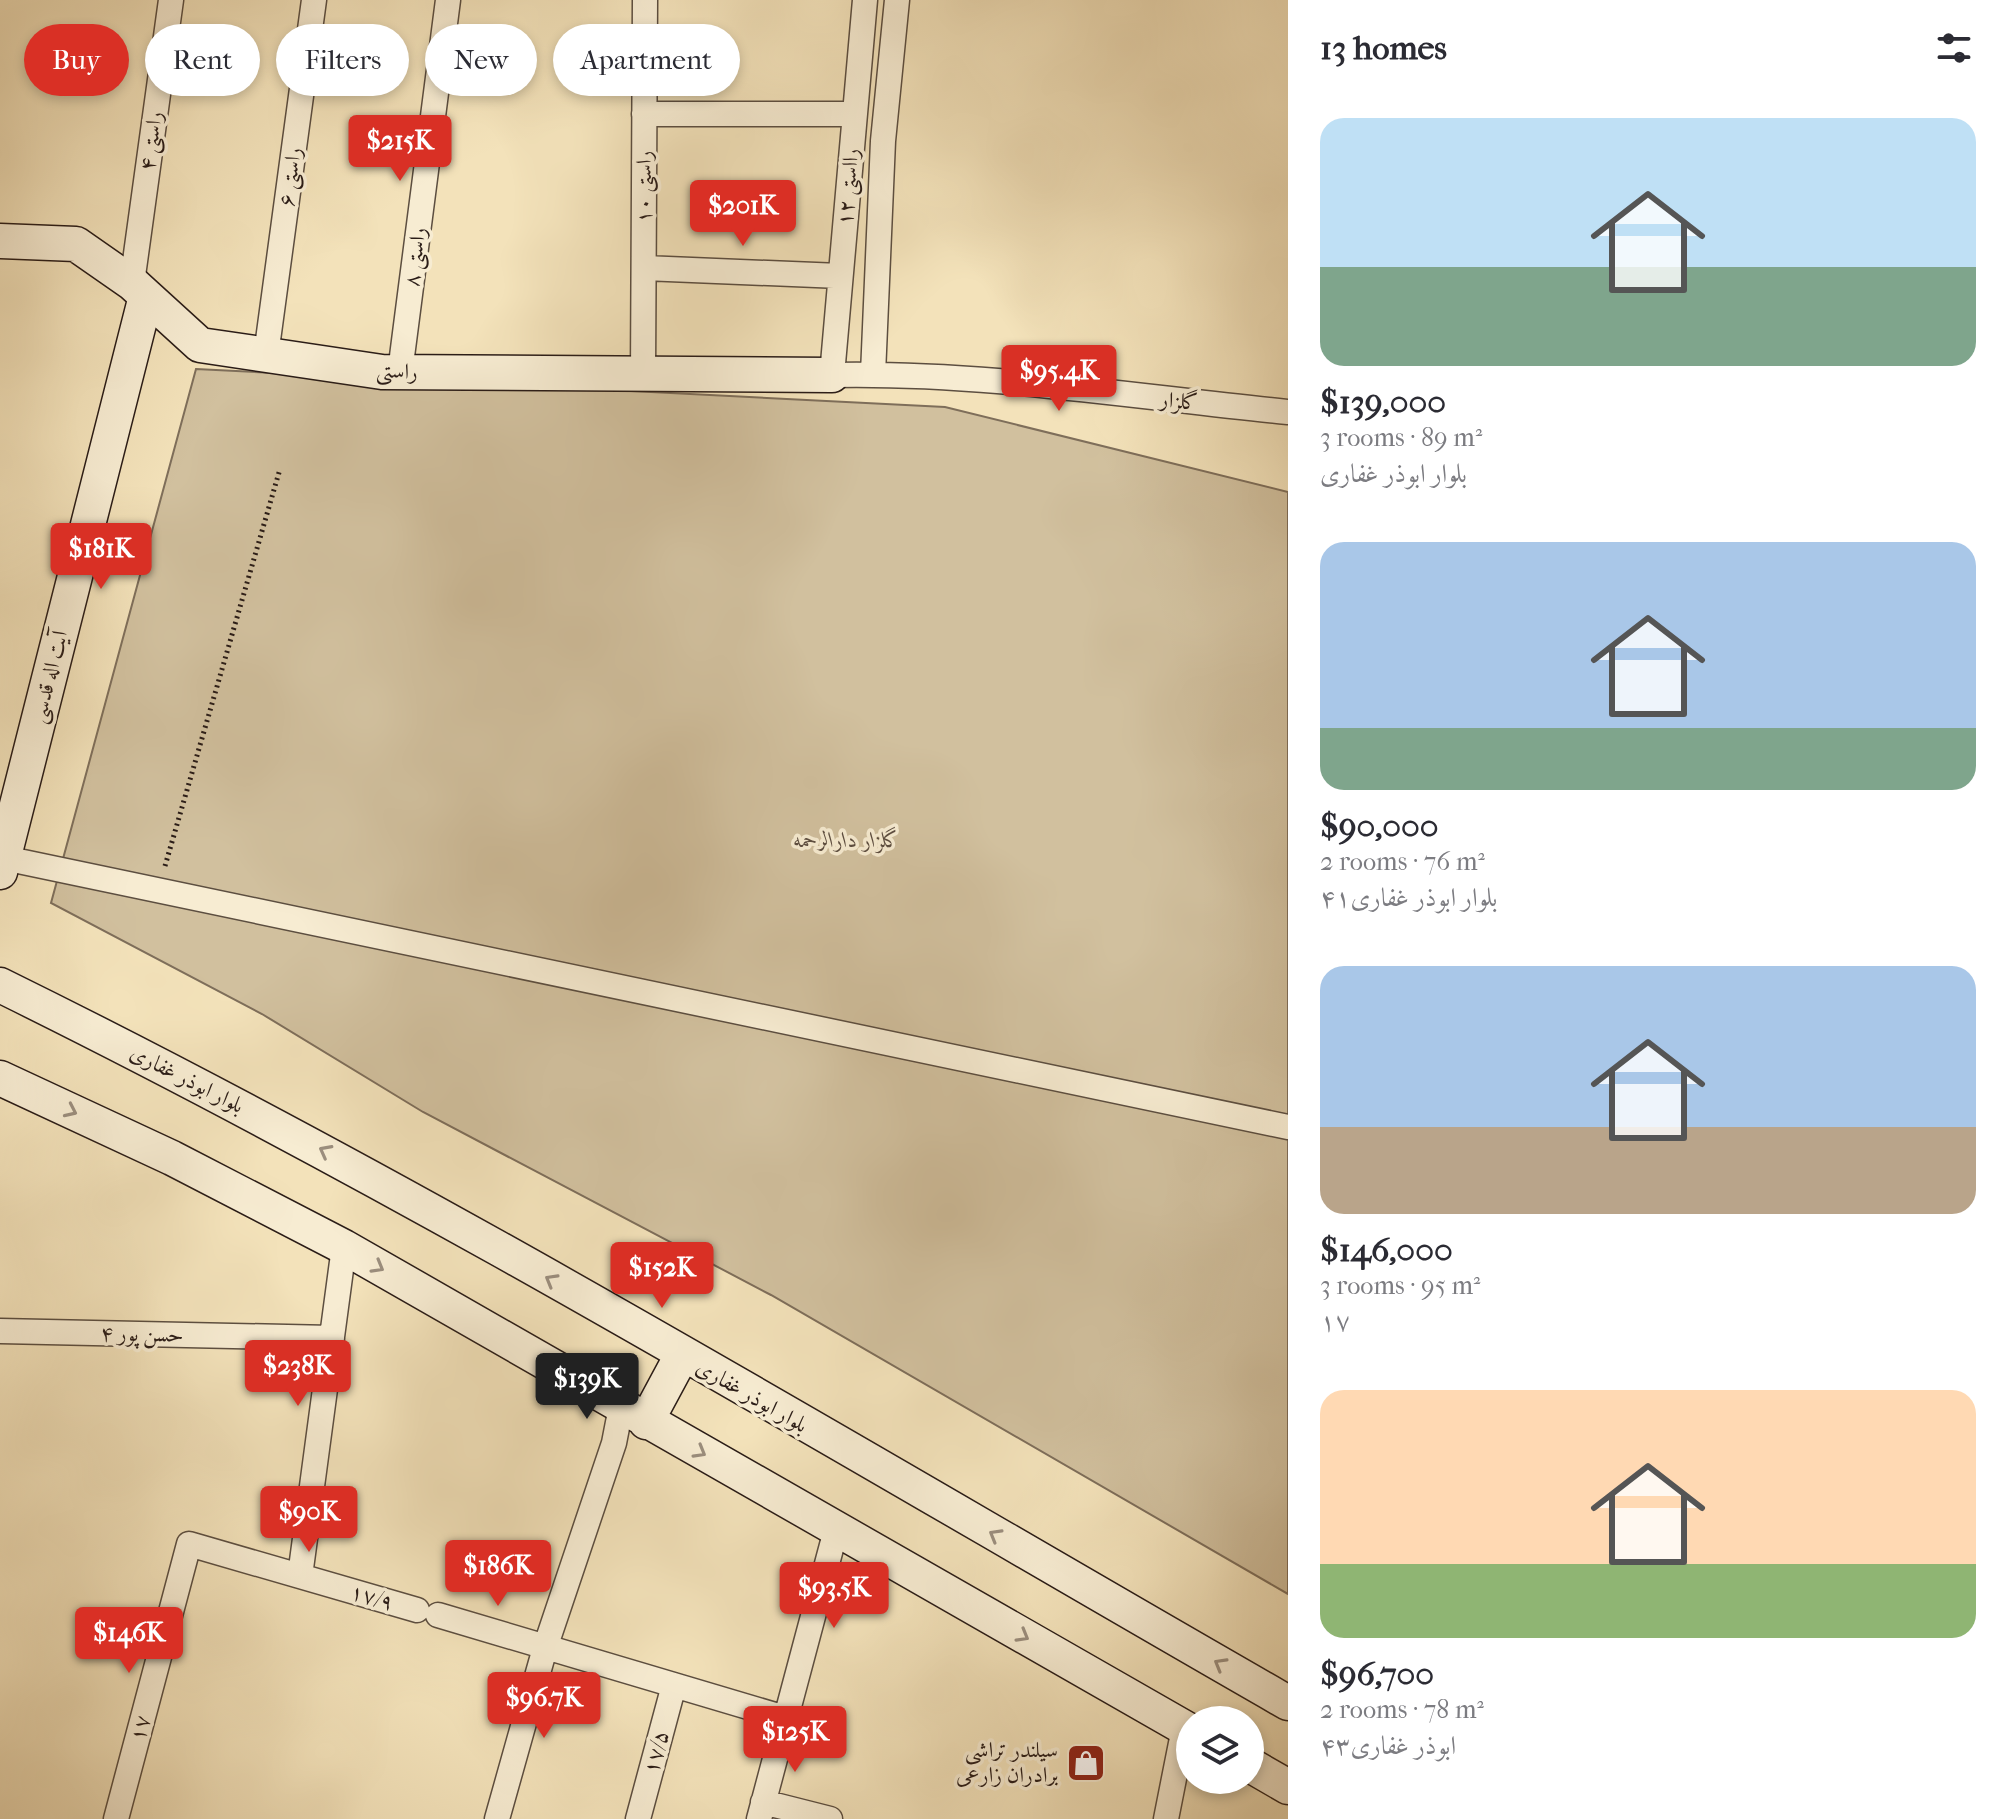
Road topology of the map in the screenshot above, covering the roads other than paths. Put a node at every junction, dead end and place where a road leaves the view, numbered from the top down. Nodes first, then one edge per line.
1 (171, 0) edge
2 (314, 0) edge
3 (448, 0) edge
4 (645, 0) edge
5 (865, 0) edge
6 (897, 0) edge
7 (644, 114) junction
8 (855, 114) junction
9 (0, 241) edge
10 (644, 268) junction
11 (840, 276) junction
12 (139, 289) junction
13 (266, 355) junction
14 (400, 372) junction
15 (643, 374) junction
16 (873, 374) junction
17 (832, 375) junction
18 (1288, 412) edge
19 (2, 865) edge
20 (0, 985) edge
21 (0, 1078) edge
22 (1288, 1127) edge
23 (344, 1247) junction
24 (0, 1331) edge
25 (332, 1338) junction
26 (682, 1355) junction
27 (634, 1415) junction
28 (836, 1530) junction
29 (189, 1544) joint
30 (300, 1576) junction
31 (545, 1648) junction
32 (674, 1685) junction
33 (1288, 1703) edge
34 (785, 1718) junction
35 (1176, 1724) edge
36 (1264, 1773) edge
37 (1176, 1777) edge
38 (1288, 1787) edge
39 (761, 1811) edge
40 (116, 1819) edge
41 (497, 1819) edge
42 (638, 1819) edge
43 (830, 1819) edge
44 (1166, 1819) edge

1 - 12 street, راستی ۴
2 - 13 street, راستی ۶
3 - 14 street, راستی ۸
4 - 7 street, راستی ۱۰
5 - 8 street, ۱۲ رااستی
6 - 16 street, ۱۲ رااستی
7 - 8 street
7 - 10 street, راستی ۱۰
8 - 11 street, ۱۲ رااستی
9 - 12 main road, راستی
10 - 11 street
10 - 15 street, راستی ۱۰
11 - 17 street, ۱۲ رااستی
12 - 13 main road, راستی
12 - 19 main road, آیت اله قدسی
13 - 14 main road, راستی
14 - 15 main road, راستی
15 - 17 main road, راستی
16 - 17 street, گلزار
16 - 18 street, گلزار
19 - 22 street
26 -> 20 main road, بلوار ابوذر غفاری
21 -> 23 main road
23 - 25 street
23 -> 27 main road
24 - 25 street, ۴ حسن پور
25 - 30 street
26 - 27 main road
33 -> 26 main road, بلوار ابوذر غفاری
27 -> 28 main road
27 - 31 street
28 - 34 street
28 -> 35 main road
29 - 30 street, ۱۷/۹
29 - 40 street, ۱۷
30 - 31 street, ۱۷/۹
31 - 32 street, ۱۷/۹
31 - 41 street
32 - 34 street, ۱۷/۹
32 - 42 street, ۱۷/۵
34 - 39 street
36 - 38 main road
37 - 44 street
39 - 43 street

